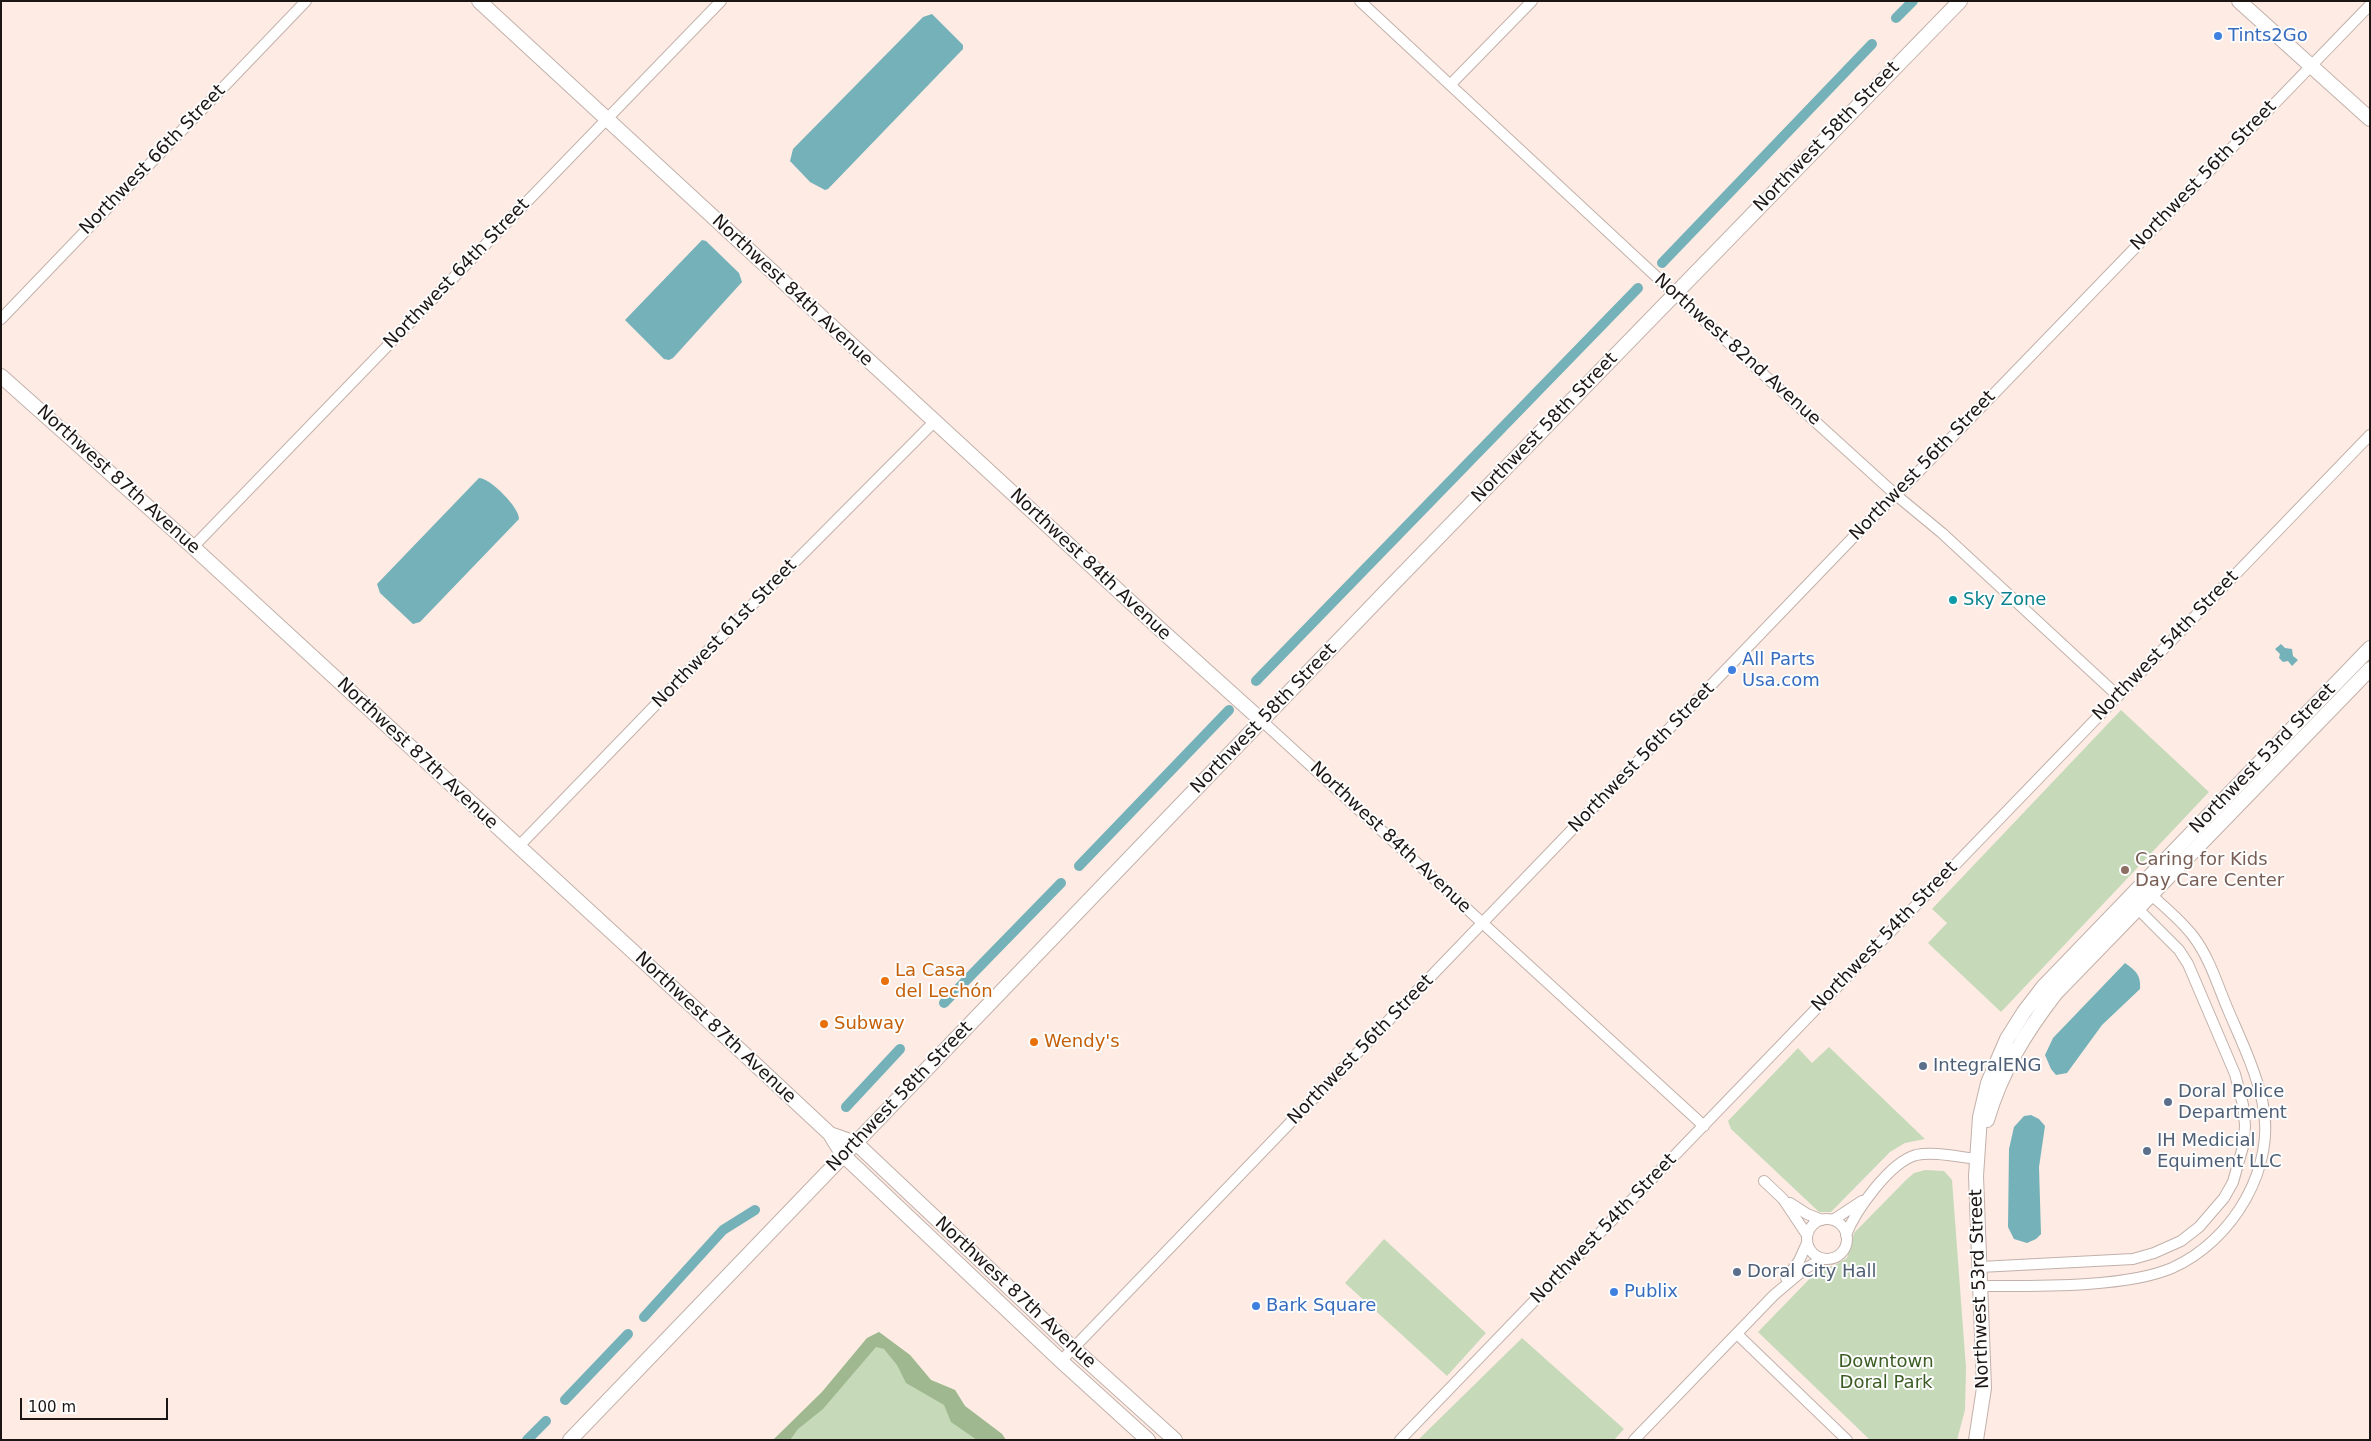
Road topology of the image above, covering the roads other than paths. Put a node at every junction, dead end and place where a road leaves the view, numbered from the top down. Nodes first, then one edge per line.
1 (306, 1) edge
2 (479, 1) edge
3 (720, 1) edge
4 (1360, 1) edge
5 (1532, 1) edge
6 (1960, 1) edge
7 (2239, 1) edge
8 (2370, 5) edge
9 (2311, 66) junction
10 (1450, 86) junction
11 (608, 119) junction
12 (2370, 120) edge
13 (1675, 294) junction
14 (1, 319) edge
15 (1, 376) edge
16 (934, 422) junction
17 (2370, 435) edge
18 (1896, 495) junction
19 (193, 547) junction
20 (2370, 648) edge
21 (2370, 669) edge
22 (2344, 674) junction
23 (2355, 684) junction
24 (2118, 695) junction
25 (1262, 721) junction
26 (518, 847) junction
27 (2146, 890) junction
28 (2133, 904) junction
29 (1483, 924) junction
30 (2216, 983) junction
31 (2200, 991) junction
32 (2007, 1039) junction
33 (2012, 1058) junction
34 (1704, 1126) junction
35 (830, 1134) junction
36 (1979, 1139) junction
37 (856, 1143) junction
38 (843, 1155) junction
39 (1977, 1159) junction
40 (1764, 1182) dead end
41 (1869, 1196) junction
42 (1782, 1199) junction
43 (1827, 1220) junction
44 (1846, 1235) junction
45 (1807, 1239) junction
46 (1823, 1259) junction
47 (1980, 1268) junction
48 (1981, 1286) junction
49 (1774, 1295) junction
50 (1737, 1334) junction
51 (1072, 1347) junction
52 (1060, 1361) junction
53 (570, 1440) edge
54 (1148, 1440) edge
55 (1174, 1440) edge
56 (1400, 1440) edge
57 (1634, 1440) edge
58 (1848, 1440) edge
59 (1976, 1440) edge

1 - 14 street, Northwest 66th Street
2 - 11 main road, Northwest 84th Avenue
3 - 11 street, Northwest 64th Street
4 - 10 street, Northwest 82nd Avenue
5 - 10 street
6 - 13 main road, Northwest 58th Street
7 - 9 main road
8 - 9 street, Northwest 56th Street
9 - 12 main road
9 - 18 street, Northwest 56th Street
10 - 13 street, Northwest 82nd Avenue
11 - 16 main road, Northwest 84th Avenue
11 - 19 street, Northwest 64th Street
13 - 18 street, Northwest 82nd Avenue
13 - 25 main road, Northwest 58th Street
15 - 19 main road, Northwest 87th Avenue
16 - 25 main road, Northwest 84th Avenue
16 - 26 street, Northwest 61st Street
17 - 24 street, Northwest 54th Street
18 - 24 street, Northwest 82nd Avenue
18 - 29 street, Northwest 56th Street
19 - 26 main road, Northwest 87th Avenue
20 - 22 main road, Northwest 53rd Street
21 - 23 main road, Northwest 53rd Street
22 - 23 street
22 - 27 main road, Northwest 53rd Street
23 - 27 main road, Northwest 53rd Street
24 - 34 street, Northwest 54th Street
25 - 29 street, Northwest 84th Avenue
25 - 37 main road, Northwest 58th Street
26 - 35 main road, Northwest 87th Avenue
27 - 28 main road, Northwest 53rd Street
27 - 30 street
28 - 31 street
28 - 32 main road, Northwest 53rd Street
28 - 33 main road, Northwest 53rd Street
29 - 34 street, Northwest 84th Avenue
29 - 51 street, Northwest 56th Street
30 - 31 street
30 - 48 street
31 - 47 street
32 - 33 main road
32 - 36 main road, Northwest 53rd Street
33 - 36 main road, Northwest 53rd Street
34 - 56 street, Northwest 54th Street
35 - 37 main road, Northwest 87th Avenue
35 - 38 main road, Northwest 87th Avenue
36 - 39 main road, Northwest 53rd Street
37 - 38 main road, Northwest 58th Street
37 - 51 main road, Northwest 87th Avenue
38 - 52 main road, Northwest 87th Avenue
38 - 53 main road, Northwest 58th Street
39 - 41 street
39 - 47 main road, Northwest 53rd Street
40 - 42 street
41 - 43 street
41 - 44 street
42 - 43 street
42 - 45 street
43 - 44 street
43 - 45 street
44 - 46 street
45 - 46 street
45 - 49 street
46 - 49 street
47 - 48 main road, Northwest 53rd Street
48 - 59 main road, Northwest 53rd Street
49 - 50 street
50 - 57 street
50 - 58 street
51 - 52 street, Northwest 56th Street
51 - 55 main road, Northwest 87th Avenue
52 - 54 main road, Northwest 87th Avenue

